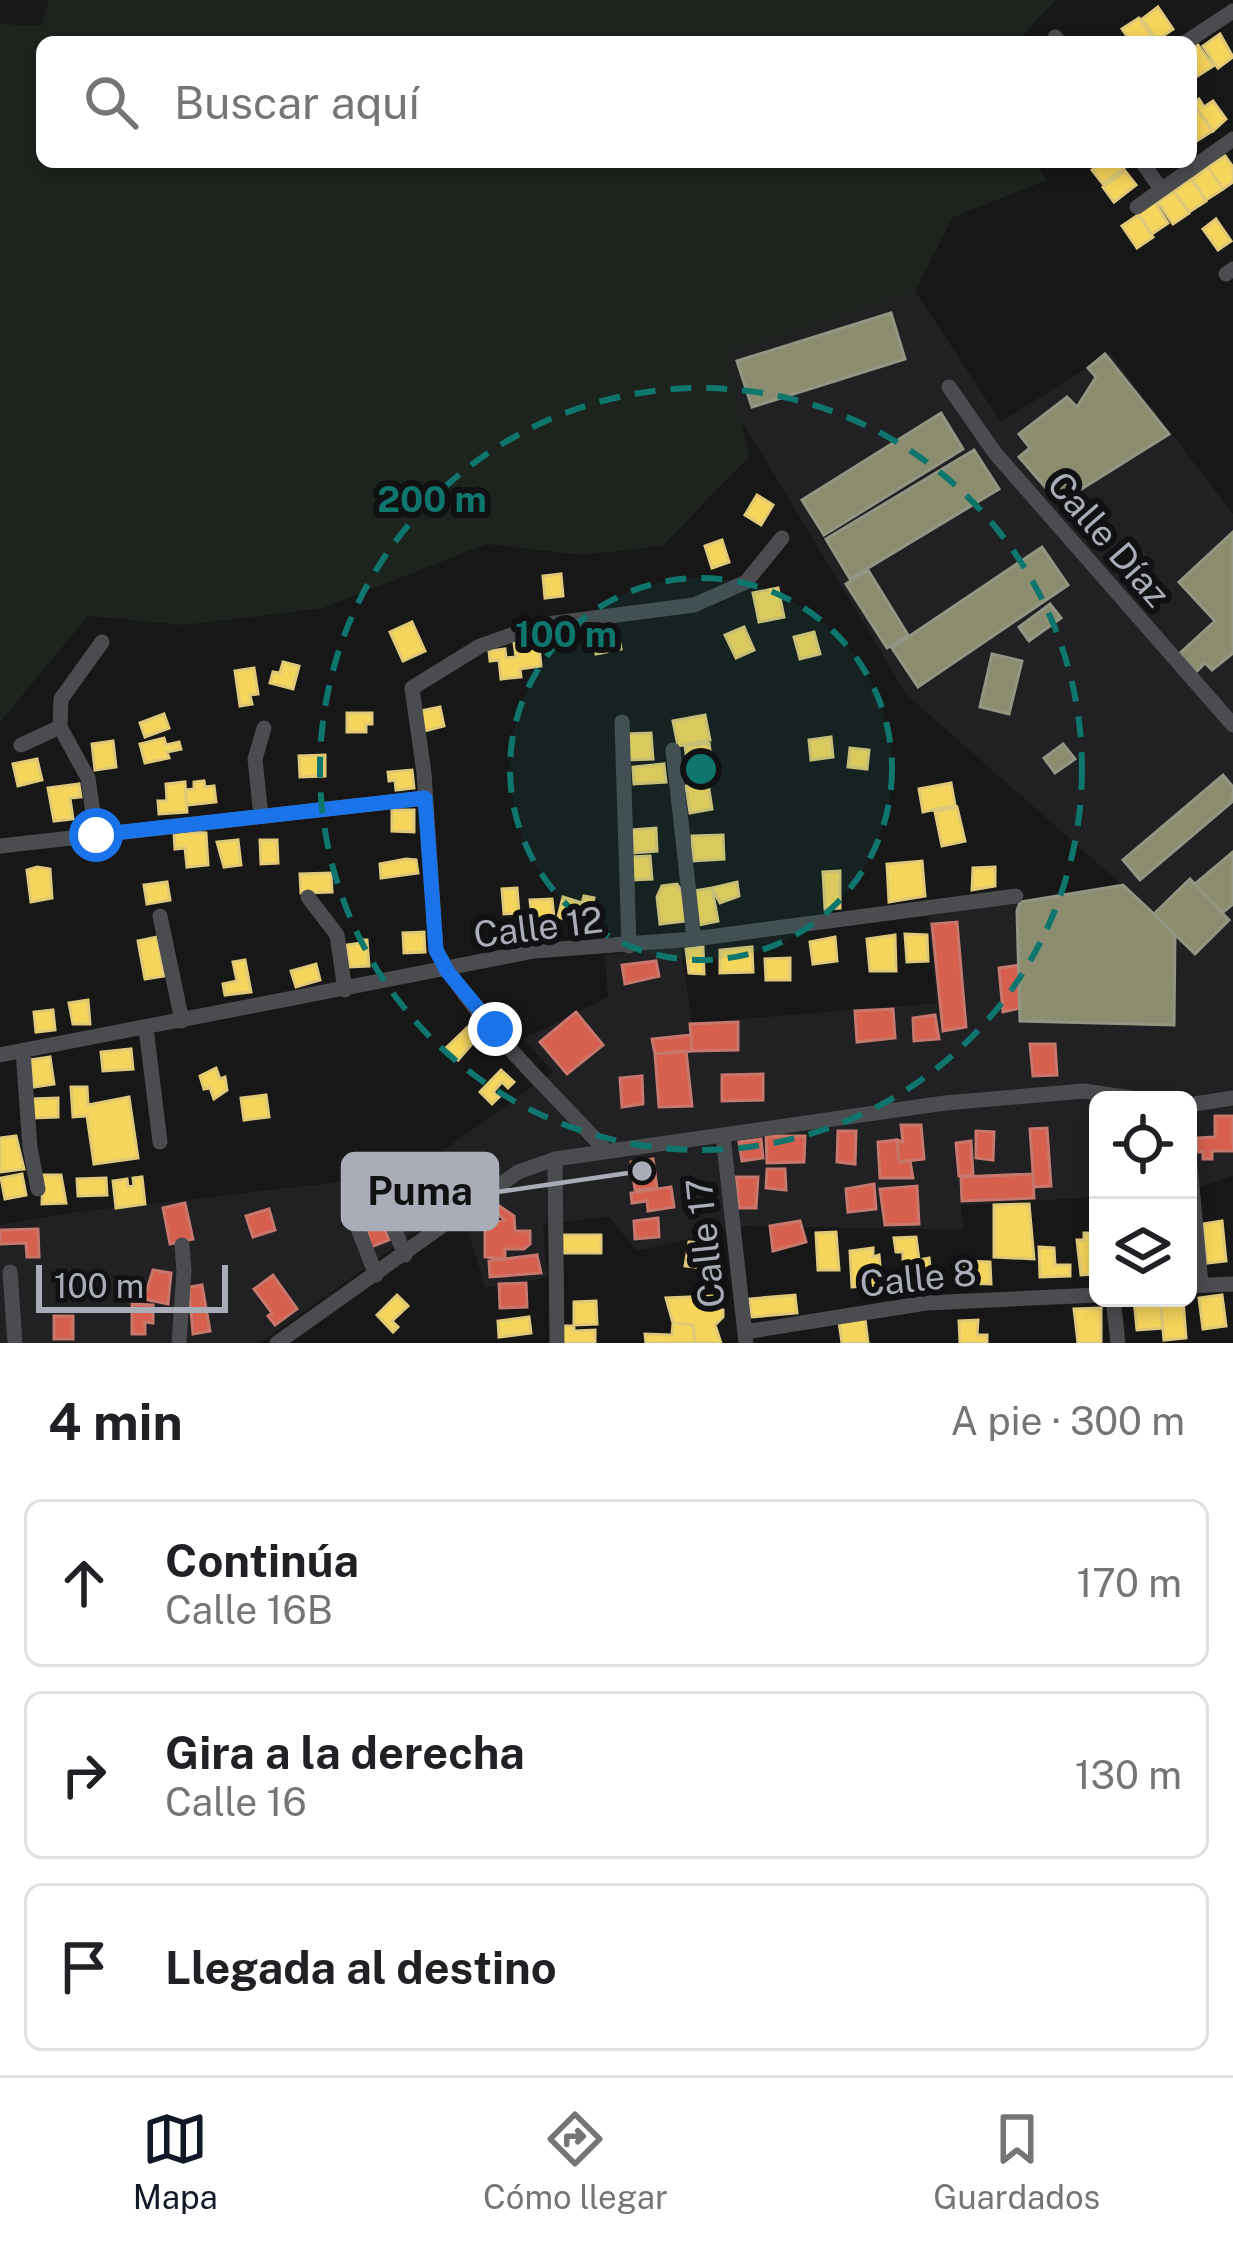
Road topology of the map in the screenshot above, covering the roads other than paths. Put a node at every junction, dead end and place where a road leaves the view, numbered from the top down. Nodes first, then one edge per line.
1 (1233, 10) edge
2 (1195, 36) edge
3 (1233, 139) edge
4 (1197, 164) edge
5 (1146, 168) edge
6 (1191, 168) edge
7 (1161, 189) junction
8 (1137, 207) dead end
9 (949, 387) dead end
10 (782, 538) dead end
11 (102, 642) dead end
12 (622, 722) dead end
13 (1233, 725) edge
14 (60, 727) junction
15 (264, 728) dead end
16 (21, 745) dead end
17 (673, 750) dead end
18 (425, 798) junction
19 (261, 816) junction
20 (96, 835) junction
21 (0, 846) edge
22 (1016, 896) dead end
23 (308, 897) dead end
24 (160, 916) dead end
25 (694, 939) junction
26 (629, 946) junction
27 (447, 971) junction
28 (345, 990) junction
29 (182, 1021) junction
30 (146, 1028) junction
31 (23, 1051) junction
32 (0, 1055) edge
33 (1089, 1092) edge
34 (1233, 1098) edge
35 (1197, 1104) edge
36 (723, 1136) junction
37 (160, 1142) dead end
38 (606, 1150) junction
39 (554, 1159) junction
40 (38, 1190) dead end
41 (182, 1245) dead end
42 (405, 1256) junction
43 (10, 1272) dead end
44 (376, 1275) junction
45 (1197, 1285) edge
46 (1233, 1285) edge
47 (1089, 1295) edge
48 (1114, 1307) edge
49 (746, 1337) edge
50 (15, 1343) edge
51 (179, 1343) edge
52 (277, 1343) edge
53 (557, 1343) edge
54 (1118, 1343) edge

1 - 2 street
3 - 4 street
5 - 7 street
6 - 7 street
7 - 8 street
9 - 13 street, Calle Díaz
10 - 18 street
11 - 14 street
12 - 26 street
14 - 16 street
14 - 20 street
15 - 19 street
17 - 25 street
18 - 19 street
18 - 27 street
19 - 20 street
20 - 21 street
22 - 25 street, Calle 12
23 - 28 street
24 - 29 street
25 - 26 street, Calle 12
26 - 27 street, Calle 12
27 - 28 street, Calle 12
27 - 38 street
28 - 29 street, Calle 12
29 - 30 street, Calle 12
30 - 31 street, Calle 12
30 - 37 street
31 - 32 street, Calle 12
31 - 40 street
33 - 36 street
34 - 35 street
36 - 38 street
36 - 49 street, Calle 17
38 - 39 street
39 - 42 street
39 - 53 street
41 - 51 street
42 - 44 street
42 - 44 street
43 - 50 street
44 - 52 street
45 - 46 street
47 - 49 street, Calle 8
48 - 54 street

